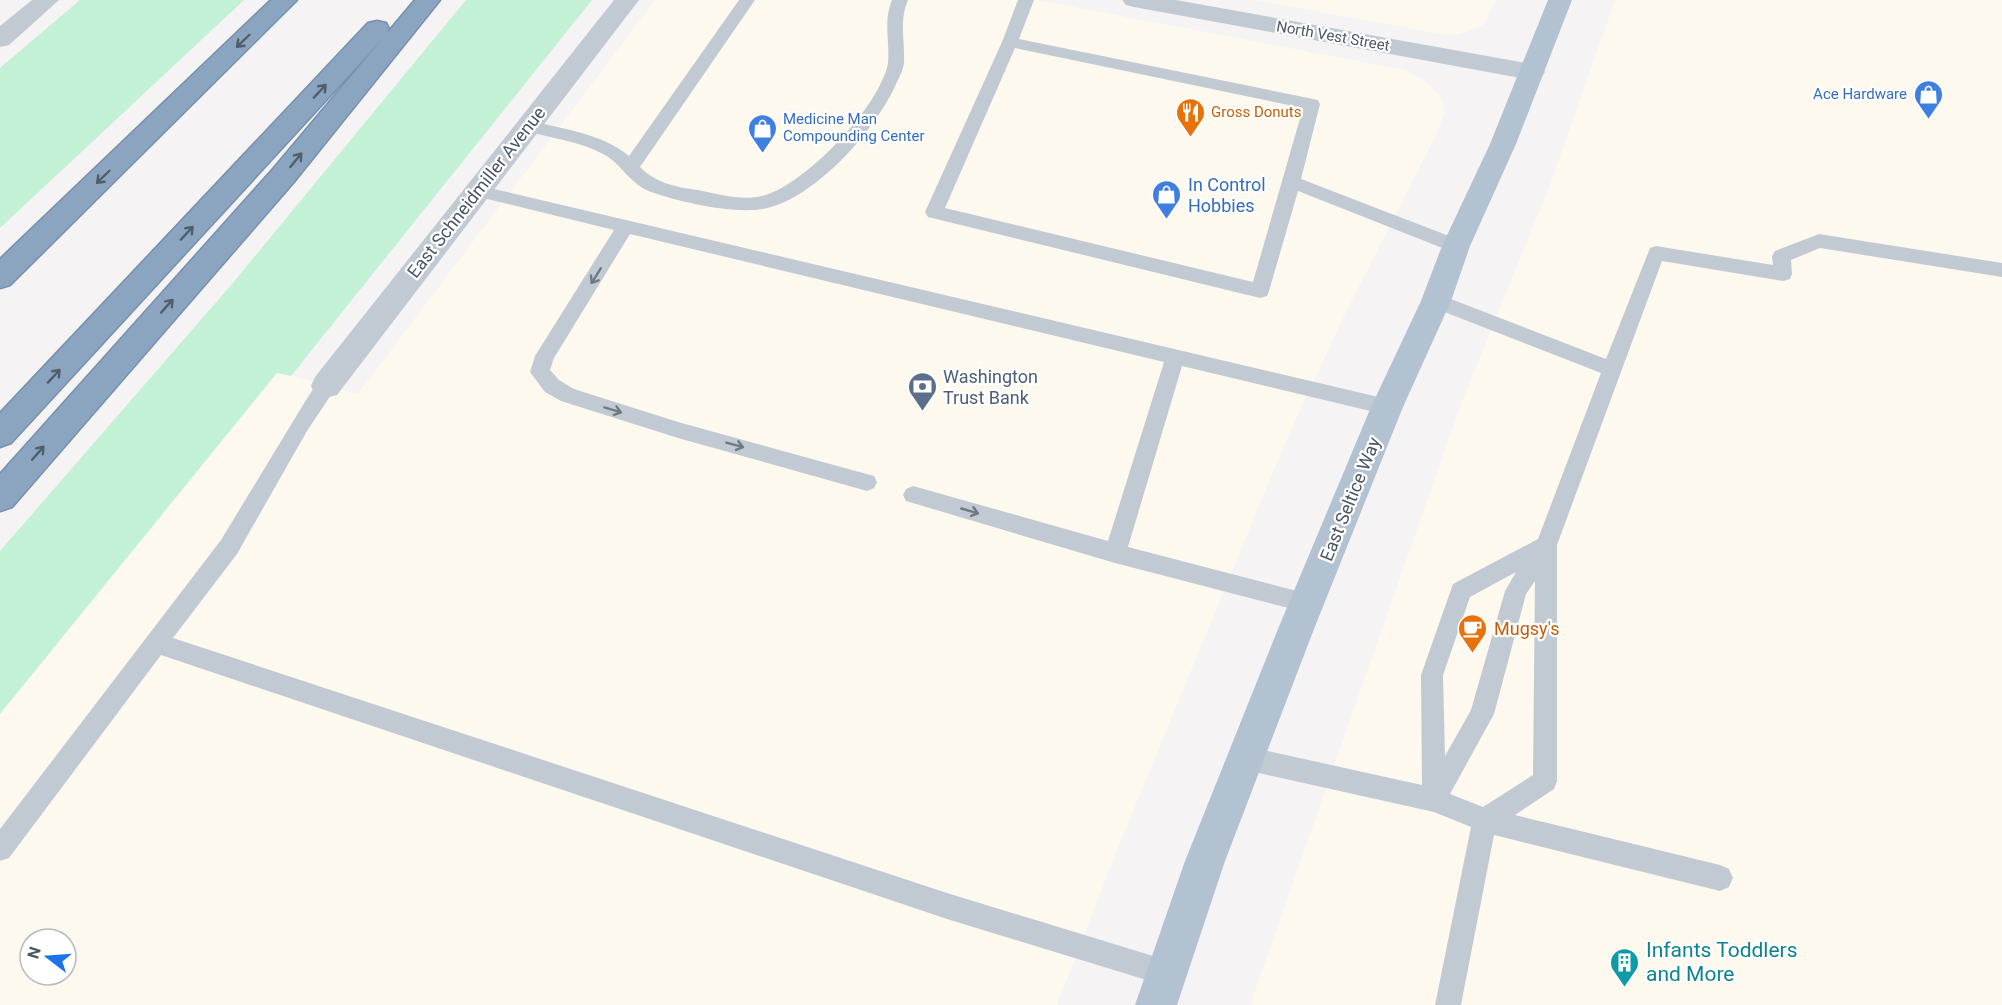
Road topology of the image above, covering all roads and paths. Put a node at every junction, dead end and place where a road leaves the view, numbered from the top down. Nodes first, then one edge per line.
1 (47, 0) edge
2 (285, 0) edge
3 (405, 0) edge
4 (428, 0) edge
5 (627, 0) edge
6 (747, 0) edge
7 (900, 0) edge
8 (1026, 0) edge
9 (1134, 0) edge
10 (1560, 0) edge
11 (0, 39) edge
12 (1010, 42) junction
13 (1532, 72) junction
14 (528, 126) junction
15 (631, 165) junction
16 (1292, 182) junction
17 (477, 191) junction
18 (626, 226) junction
19 (1456, 246) junction
20 (2002, 270) edge
21 (0, 277) edge
22 (1436, 301) junction
23 (1175, 357) junction
24 (1612, 369) junction
25 (326, 386) joint
26 (1387, 407) junction
27 (0, 434) edge
28 (867, 482) dead end
29 (913, 495) dead end
30 (0, 497) edge
31 (1546, 546) junction
32 (1115, 553) junction
33 (1308, 603) junction
34 (157, 644) junction
35 (1245, 758) junction
36 (1434, 800) junction
37 (1485, 820) junction
38 (0, 849) edge
39 (1720, 878) dead end
40 (1166, 973) junction
41 (1156, 1005) edge
42 (1448, 1005) edge

1 - 11 street
2 -> 21 highway
27 -> 3 highway
30 -> 4 highway
5 - 14 street, East Schneidmiller Avenue
6 - 15 lane
7 - 15 lane
8 - 12 lane
9 - 13 street, North Vest Street
10 - 13 main road, East Seltice Way
12 - 16 lane
12 - 16 lane
13 - 19 main road, East Seltice Way
14 - 15 lane
14 - 17 street, East Schneidmiller Avenue
16 - 19 lane
17 - 18 lane
17 - 25 street, East Schneidmiller Avenue
18 - 23 lane
18 -> 28 lane
19 - 22 main road, East Seltice Way
20 - 24 lane
22 - 24 lane
22 - 26 main road, East Seltice Way
23 - 26 lane
23 - 32 lane
24 - 31 lane
25 - 34 lane
26 - 33 main road, East Seltice Way
29 -> 32 lane
31 - 36 lane
31 - 36 lane
31 - 37 lane
32 - 33 lane
33 - 35 main road, East Seltice Way
34 - 38 lane
34 - 40 lane
35 - 36 lane
35 - 40 main road, East Seltice Way
36 - 37 lane
37 - 39 lane
37 - 42 lane
40 - 41 main road, East Seltice Way

